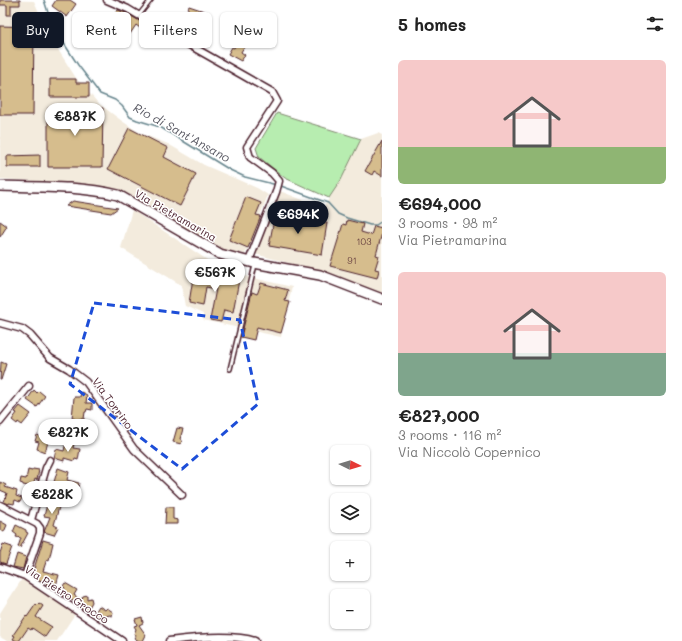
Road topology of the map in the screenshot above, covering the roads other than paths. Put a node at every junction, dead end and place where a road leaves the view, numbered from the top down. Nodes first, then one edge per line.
1 (107, 0) edge
2 (151, 0) edge
3 (141, 12) edge
4 (139, 15) edge
5 (194, 48) edge
6 (0, 186) edge
7 (252, 262) junction
8 (382, 299) edge
9 (0, 323) edge
10 (230, 369) dead end
11 (29, 386) dead end
12 (0, 422) edge
13 (50, 460) dead end
14 (182, 495) dead end
15 (0, 505) edge
16 (31, 520) junction
17 (0, 567) edge
18 (25, 576) junction
19 (122, 641) edge
20 (169, 641) edge
21 (255, 641) edge

1 - 4 street
2 - 3 lane
5 - 7 street
6 - 7 main road, Via Pietramarina
7 - 8 main road, Via Pietramarina
7 - 10 lane
9 - 14 street, Via Torrino
11 - 12 street
13 - 16 street
15 - 16 street
16 - 18 street
17 - 18 street, Via Pietro Grocco
18 - 19 street, Via Pietro Grocco
20 - 21 street

